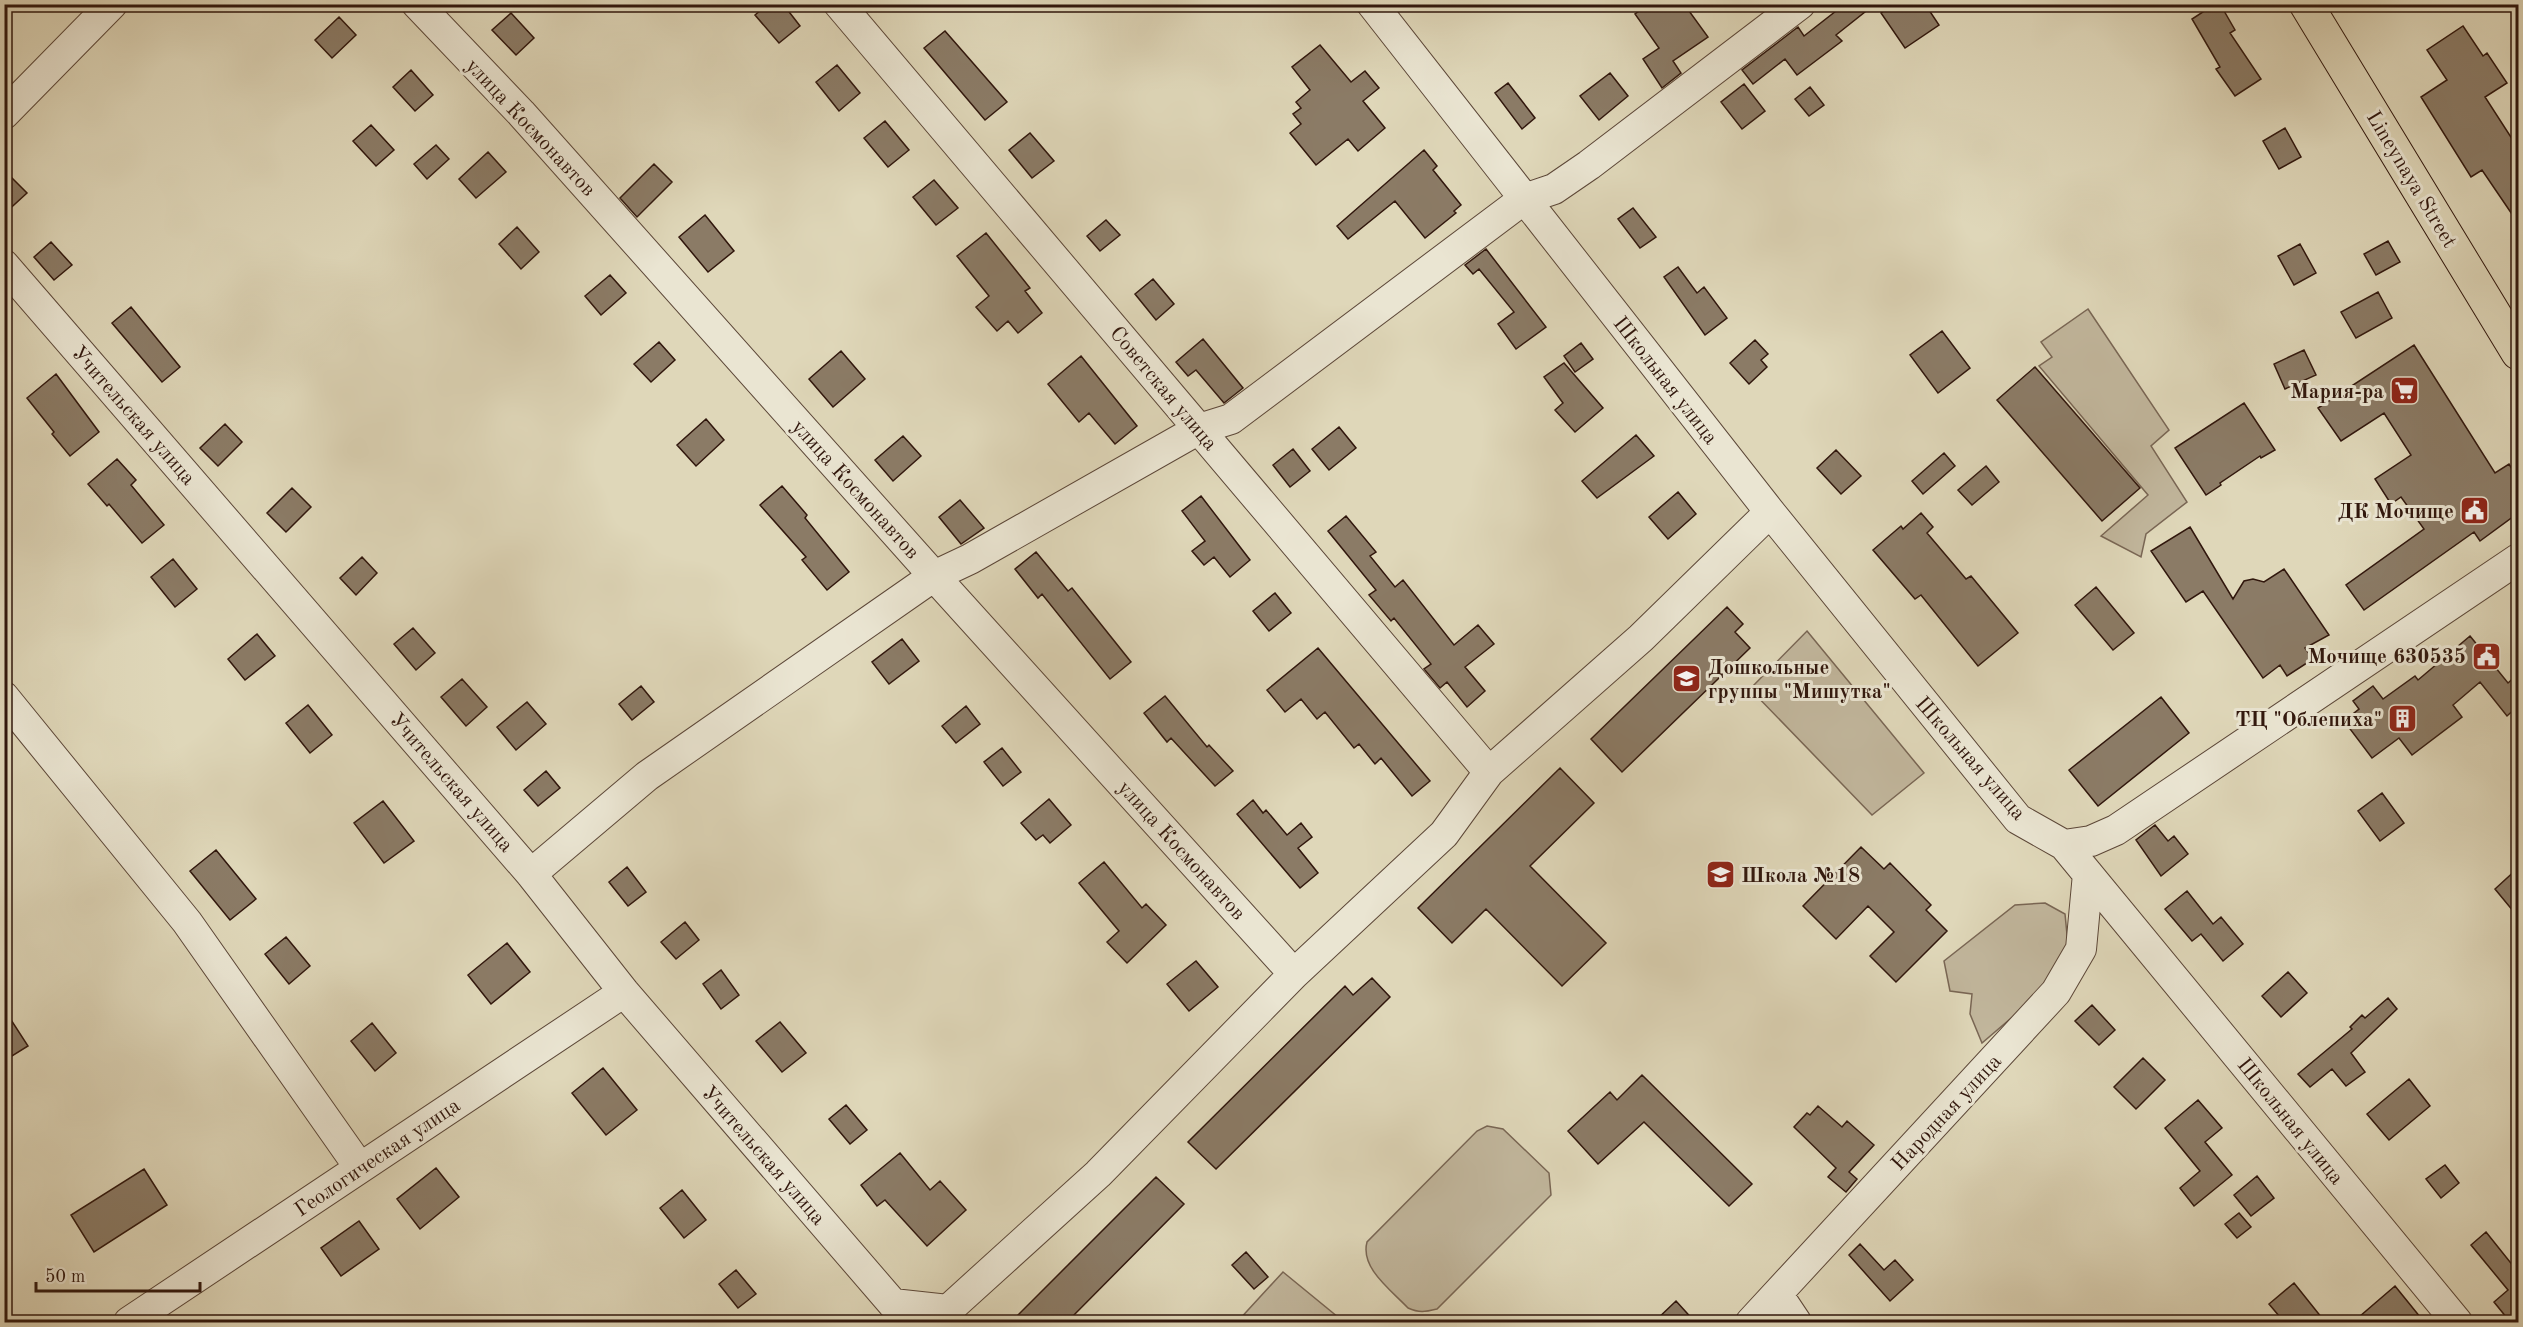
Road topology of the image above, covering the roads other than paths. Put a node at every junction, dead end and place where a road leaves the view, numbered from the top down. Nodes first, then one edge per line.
1 (112, 4) edge
2 (417, 4) edge
3 (839, 4) edge
4 (1372, 4) edge
5 (1800, 4) edge
6 (2306, 4) edge
7 (4, 114) edge
8 (1524, 199) junction
9 (4, 265) edge
10 (2518, 353) edge
11 (1199, 429) junction
12 (1770, 512) junction
13 (2518, 559) edge
14 (934, 576) junction
15 (4, 697) edge
16 (1489, 772) junction
17 (2064, 846) junction
18 (531, 874) junction
19 (2088, 874) junction
20 (1294, 974) junction
21 (624, 992) junction
22 (360, 1168) junction
23 (1778, 1295) junction
24 (893, 1314) edge
25 (129, 1323) edge
26 (1751, 1323) edge
27 (1796, 1323) edge
28 (2457, 1323) edge

1 - 7 street
2 - 14 street, улица Космонавтов
3 - 11 street, Советская улица
4 - 8 street, Школьная улица
5 - 8 street
6 - 10 main road, Lineynaya Street
8 - 11 street
8 - 12 street, Школьная улица
9 - 18 street, Учительская улица
11 - 14 street
11 - 16 street, Советская улица
12 - 16 street
12 - 17 street, Школьная улица
13 - 17 street
14 - 18 street
14 - 20 street, улица Космонавтов
15 - 22 street
16 - 20 street
17 - 19 street, Школьная улица
18 - 21 street, Учительская улица
19 - 23 street, Народная улица
19 - 28 street, Школьная улица
20 - 24 street
21 - 22 street, Геологическая улица
21 - 24 street, Учительская улица
22 - 25 street, Геологическая улица
23 - 26 street, Народная улица
23 - 27 street

